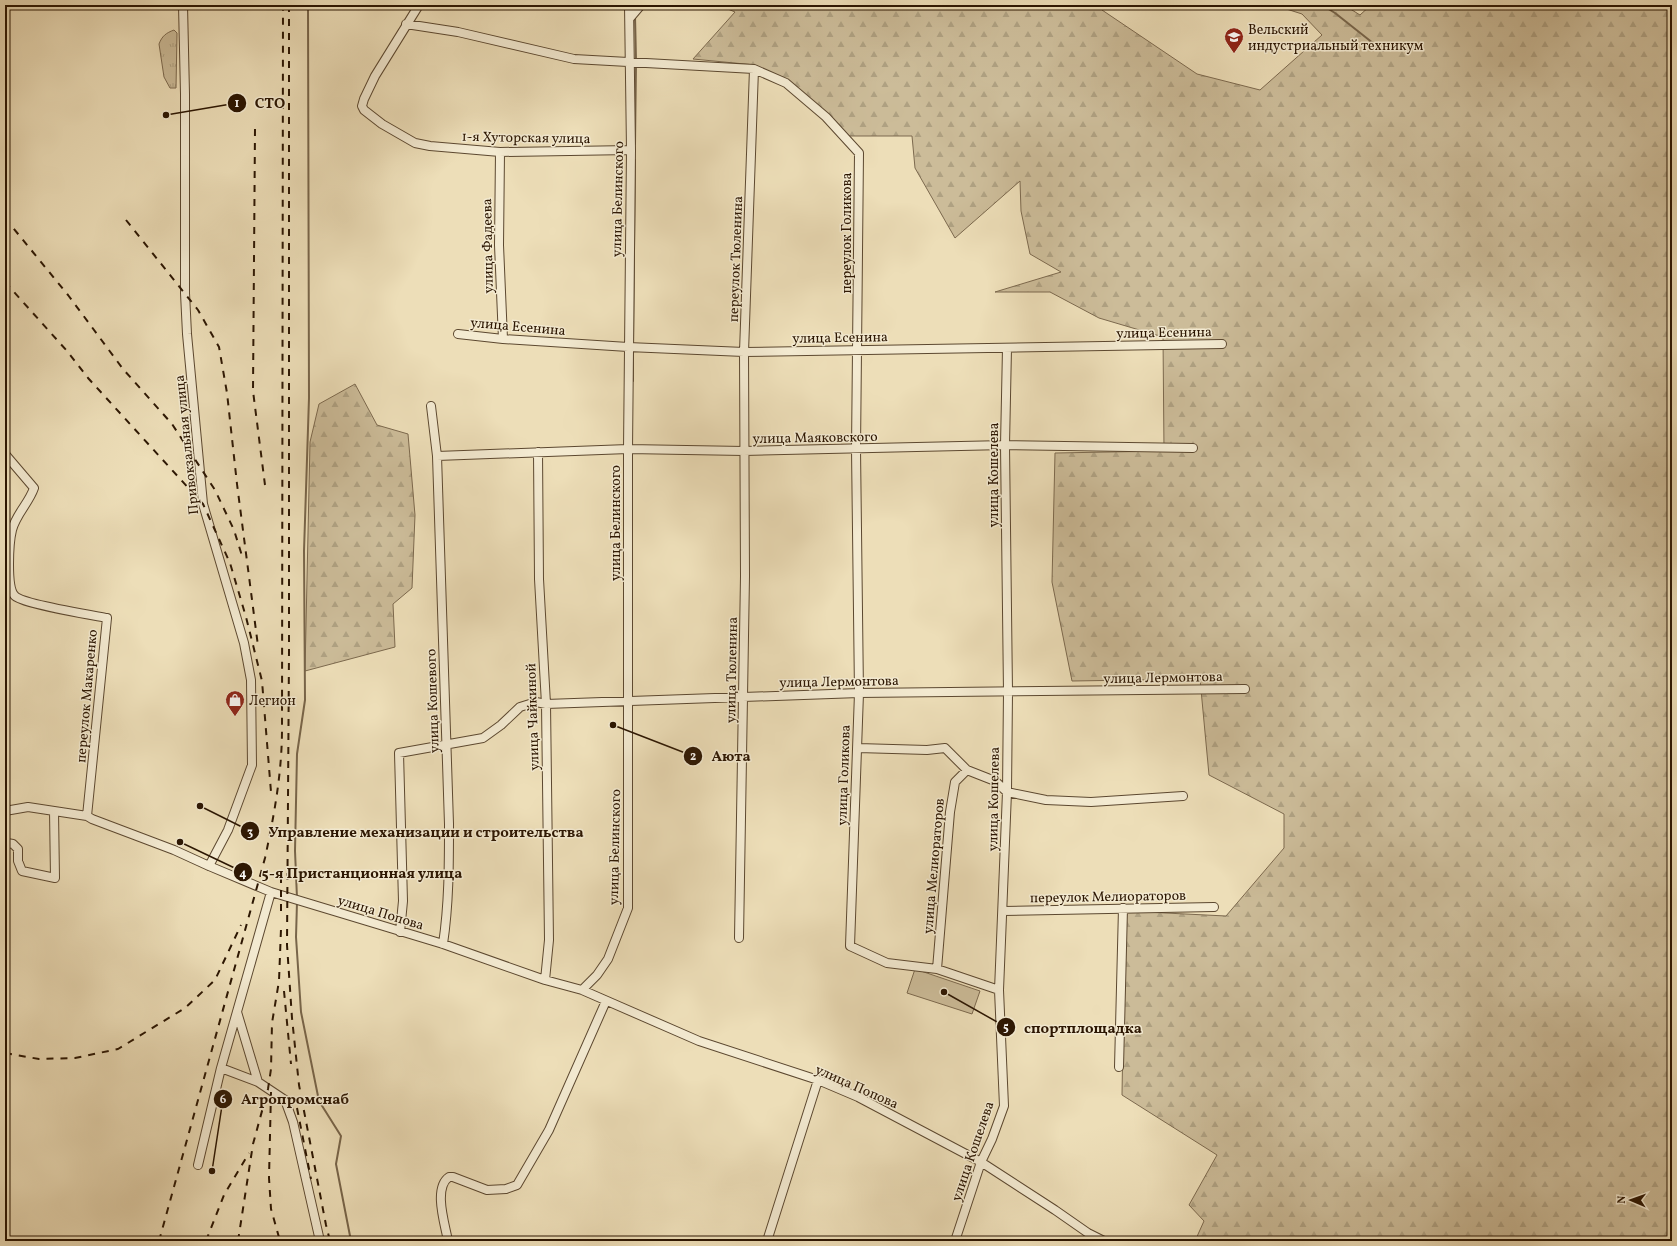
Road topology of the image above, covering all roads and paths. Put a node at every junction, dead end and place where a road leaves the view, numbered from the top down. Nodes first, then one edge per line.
1 (183, 5) edge
2 (418, 5) edge
3 (630, 5) edge
4 (641, 5) edge
5 (630, 18) junction
6 (406, 24) junction
7 (629, 61) junction
8 (754, 69) junction
9 (631, 150) junction
10 (500, 152) junction
11 (458, 334) dead end
12 (503, 339) junction
13 (1222, 344) dead end
14 (628, 347) junction
15 (1007, 348) junction
16 (858, 350) junction
17 (744, 352) junction
18 (431, 406) dead end
19 (1005, 445) junction
20 (1193, 448) dead end
21 (856, 449) junction
22 (628, 450) junction
23 (744, 451) junction
24 (538, 452) junction
25 (5, 454) edge
26 (437, 456) junction
27 (1245, 689) dead end
28 (1008, 692) junction
29 (859, 693) junction
30 (743, 696) junction
31 (628, 702) junction
32 (546, 704) junction
33 (446, 744) junction
34 (858, 748) junction
35 (966, 770) junction
36 (1007, 792) junction
37 (1183, 796) dead end
38 (5, 811) edge
39 (54, 811) junction
40 (87, 816) junction
41 (6, 843) dead end
42 (209, 866) junction
43 (271, 892) junction
44 (1214, 907) dead end
45 (1123, 908) junction
46 (1003, 911) junction
47 (400, 932) junction
48 (739, 938) dead end
49 (443, 944) junction
50 (937, 969) junction
51 (545, 980) junction
52 (582, 990) junction
53 (999, 990) junction
54 (606, 1001) junction
55 (236, 1011) junction
56 (1119, 1067) dead end
57 (220, 1068) junction
58 (818, 1080) junction
59 (258, 1082) junction
60 (981, 1162) junction
61 (198, 1165) dead end
62 (320, 1241) edge
63 (448, 1241) edge
64 (767, 1241) edge
65 (955, 1241) edge
66 (1104, 1241) edge

1 - 42 street, Привокзальная улица
2 - 6 street
3 - 5 street, улица Белинского
4 - 5 street
5 - 7 street, улица Белинского
6 - 7 street, переулок Голикова
6 - 10 street, 1-я Хуторская улица
7 - 8 street, переулок Голикова
7 - 9 street, улица Белинского
8 - 16 street, переулок Голикова
8 - 17 street, переулок Тюленина
9 - 10 street, 1-я Хуторская улица
9 - 14 street, улица Белинского
10 - 12 street, улица Фадеева
11 - 12 street, улица Есенина
12 - 14 street, улица Есенина
13 - 15 street, улица Есенина
14 - 17 street, улица Есенина
14 - 22 street, улица Белинского
15 - 16 street, улица Есенина
15 - 19 street, улица Кошелева
16 - 17 street, улица Есенина
16 - 21 street, переулок Голикова
17 - 23 street, переулок Тюленина
18 - 26 street, улица Кошевого
19 - 20 street, улица Маяковского
19 - 21 street, улица Маяковского
19 - 28 street, улица Кошелева
21 - 23 street, улица Маяковского
21 - 29 street, улица Голикова
22 - 23 street, улица Маяковского
22 - 24 street, улица Маяковского
22 - 31 street, улица Белинского
23 - 30 street, улица Тюленина
24 - 26 street, улица Маяковского
24 - 32 street, улица Чайкиной
25 - 40 street, переулок Макаренко
26 - 33 street, улица Кошевого
27 - 28 street, улица Лермонтова
28 - 29 street, улица Лермонтова
28 - 36 street, улица Кошелева
29 - 30 street, улица Лермонтова
29 - 34 street, улица Голикова
30 - 31 street, улица Лермонтова
30 - 48 street, улица Тюленина
31 - 32 street, улица Лермонтова
31 - 52 street, улица Белинского
32 - 33 street, улица Лермонтова
32 - 51 street, улица Чайкиной
33 - 47 street, улица Лермонтова
33 - 49 street, улица Кошевого
34 - 35 street
34 - 50 street, улица Голикова
35 - 36 street
35 - 50 street, улица Мелиораторов
36 - 37 street
36 - 46 street, улица Кошелева
38 - 39 street, улица Попова
39 - 40 street, улица Попова
39 - 41 street
40 - 42 street, улица Попова
42 - 43 street, улица Попова
43 - 47 street, улица Попова
43 - 55 street
44 - 45 street, переулок Мелиораторов
45 - 46 street, переулок Мелиораторов
45 - 56 street
46 - 53 street, улица Кошелева
47 - 49 street, улица Попова
49 - 51 street, улица Попова
50 - 53 street, улица Голикова
51 - 52 street
52 - 54 street, улица Попова
53 - 60 street, улица Кошелева
54 - 58 street, улица Попова
54 - 63 street
55 - 57 street
55 - 59 street
57 - 59 street
57 - 61 street
58 - 60 street, улица Попова
58 - 64 street
59 - 62 street
60 - 65 street, улица Кошелева
60 - 66 street, улица Попова

